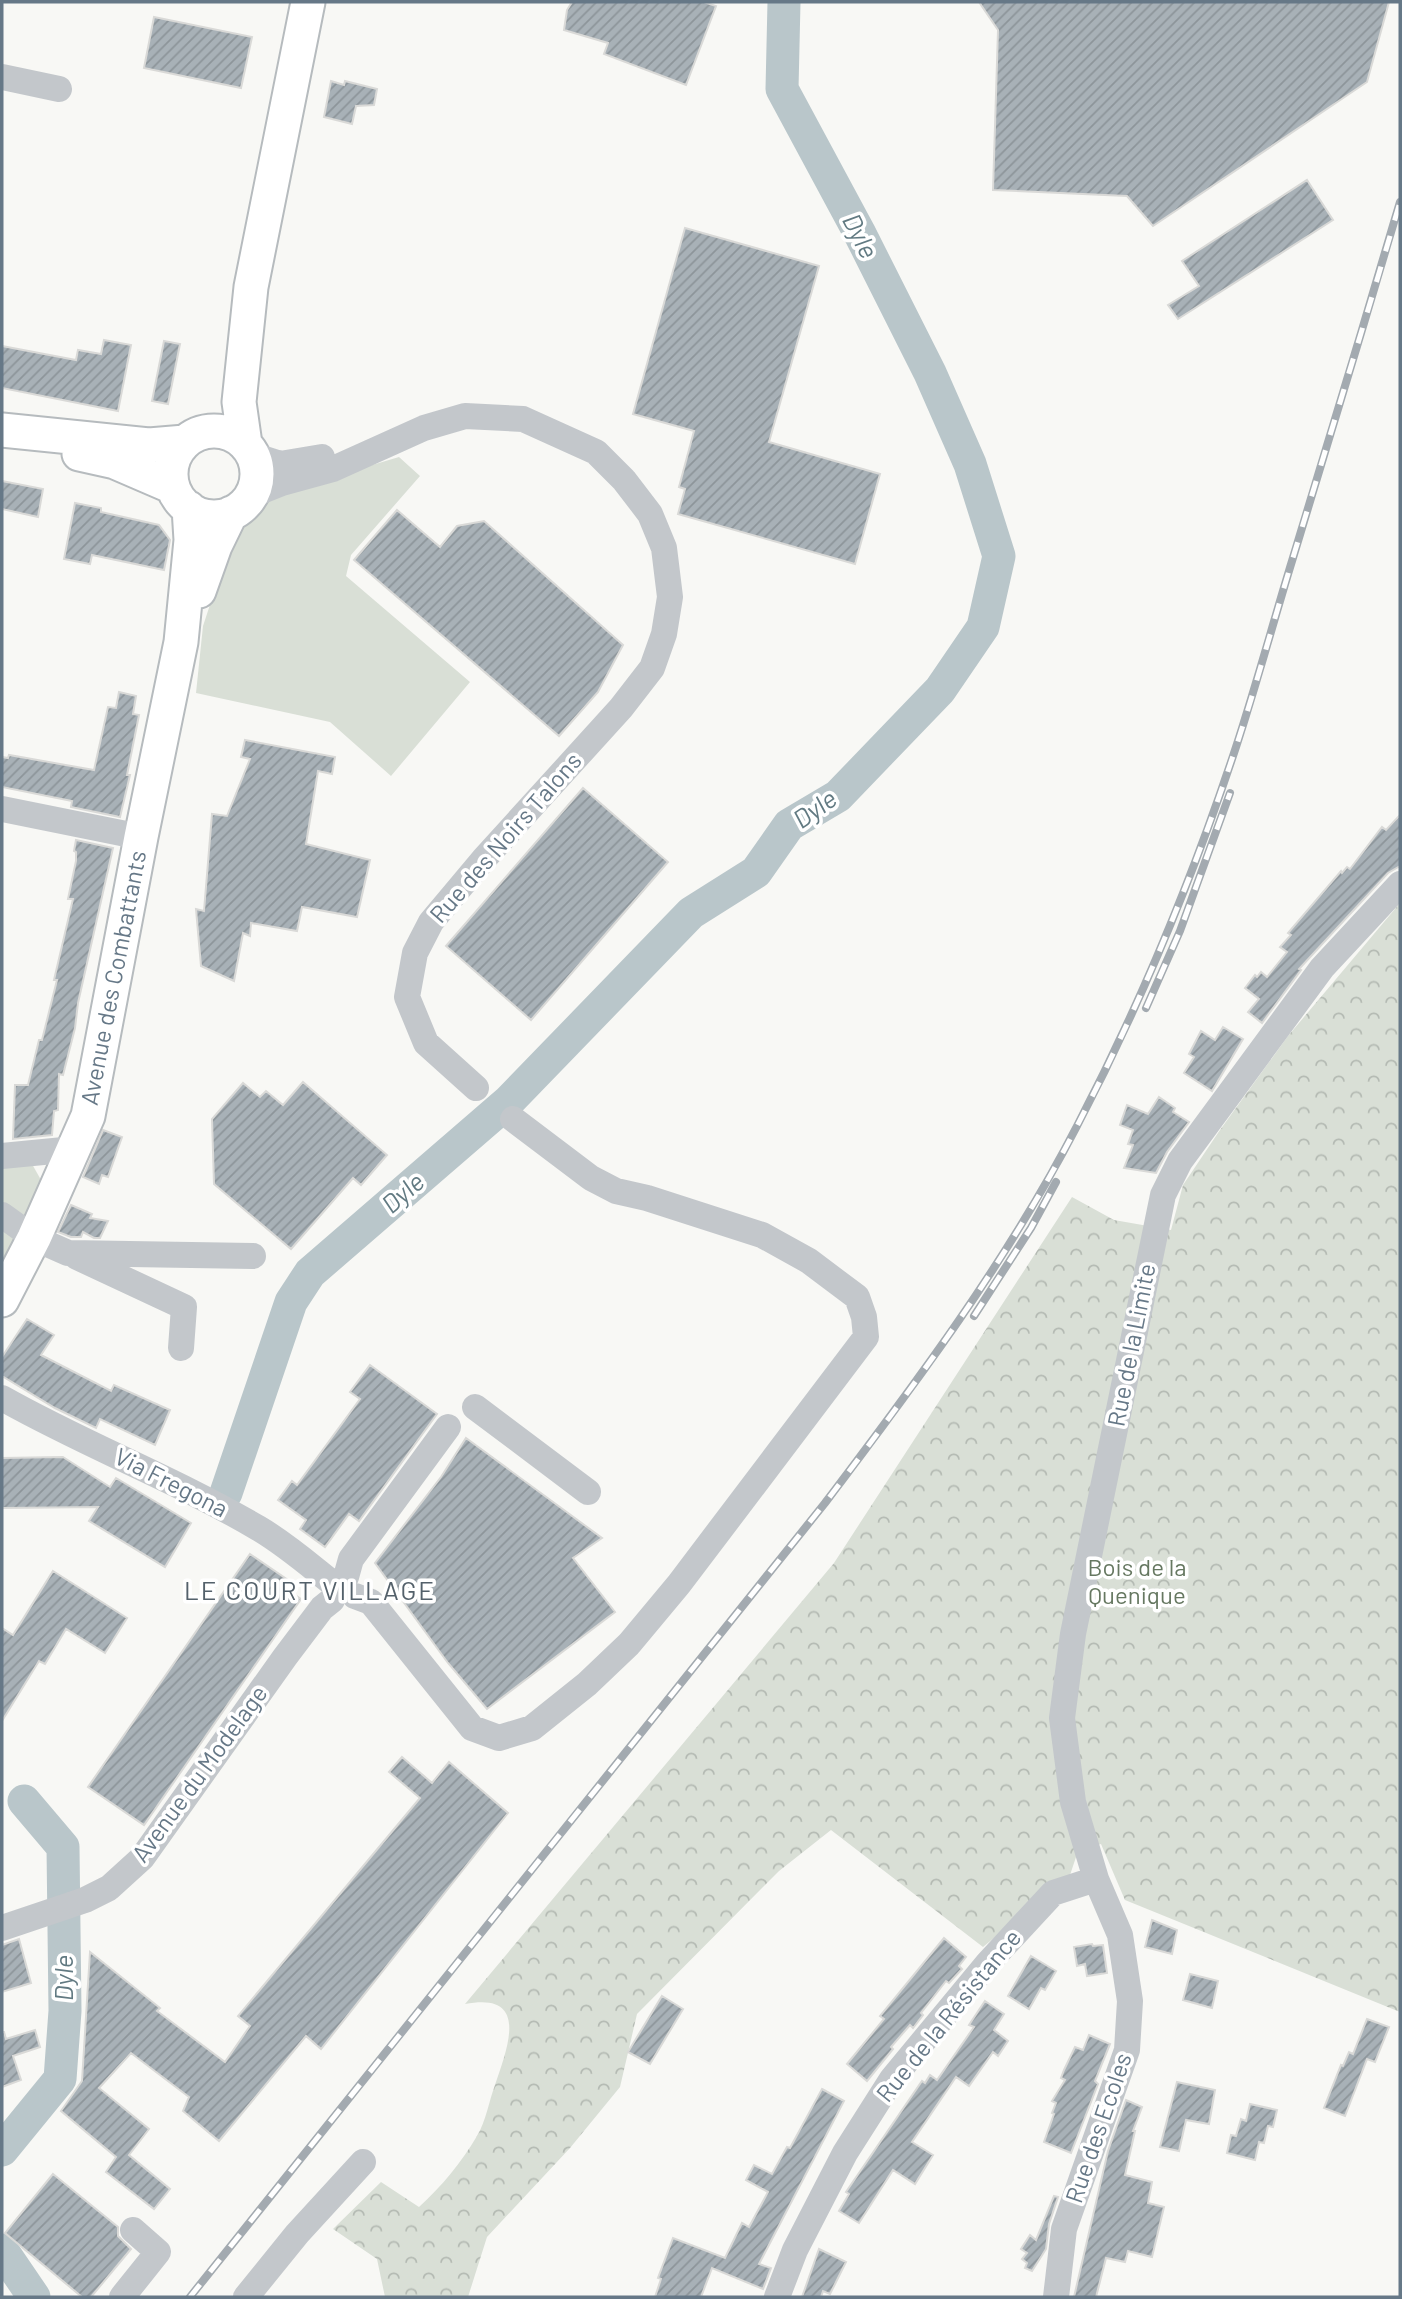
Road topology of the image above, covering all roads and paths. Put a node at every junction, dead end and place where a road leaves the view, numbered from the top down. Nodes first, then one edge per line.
1 (308, 2) edge
2 (2, 77) edge
3 (59, 89) dead end
4 (251, 287) junction
5 (2, 430) edge
6 (2, 437) edge
7 (191, 438) junction
8 (386, 446) junction
9 (248, 450) junction
10 (117, 452) junction
11 (181, 498) junction
12 (242, 504) junction
13 (181, 642) junction
14 (2, 809) edge
15 (141, 837) junction
16 (1400, 884) edge
17 (476, 1088) dead end
18 (513, 1119) dead end
19 (74, 1149) junction
20 (2, 1156) edge
21 (2, 1215) edge
22 (34, 1238) junction
23 (68, 1253) junction
24 (253, 1256) dead end
25 (2, 1300) edge
26 (181, 1348) dead end
27 (2, 1398) edge
28 (475, 1407) dead end
29 (448, 1427) dead end
30 (588, 1492) dead end
31 (341, 1589) junction
32 (1096, 1879) junction
33 (2, 1928) edge
34 (363, 2162) dead end
35 (133, 2230) dead end
36 (122, 2297) edge
37 (246, 2297) edge
38 (776, 2297) edge
39 (1056, 2297) edge

1 - 4 main road
2 - 3 street
4 - 7 main road
4 - 9 main road
5 - 10 main road
6 - 10 main road
7 - 9 main road
7 - 10 main road
7 - 11 main road
8 - 9 street
8 - 12 street
8 - 17 street, Rue des Noirs Talons
9 - 12 main road
10 - 11 main road
11 - 12 main road
11 - 13 main road, Avenue des Combattants
12 - 13 main road, Avenue des Combattants
13 - 15 main road, Avenue des Combattants
14 - 15 street
15 - 19 main road, Avenue des Combattants
16 - 32 street, Rue de la Limite
18 - 31 street, Via Fregona
19 - 20 street
19 - 22 main road, Avenue des Combattants
21 - 22 street
22 - 23 street
22 - 25 main road, Avenue des Combattants
23 - 24 street
23 - 26 street
27 - 31 street, Via Fregona
28 - 30 street
29 - 31 street
31 - 33 street, Avenue du Modelage
32 - 38 street, Rue de la Résistance
32 - 39 street, Rue des Ecoles
34 - 37 street
35 - 36 street

